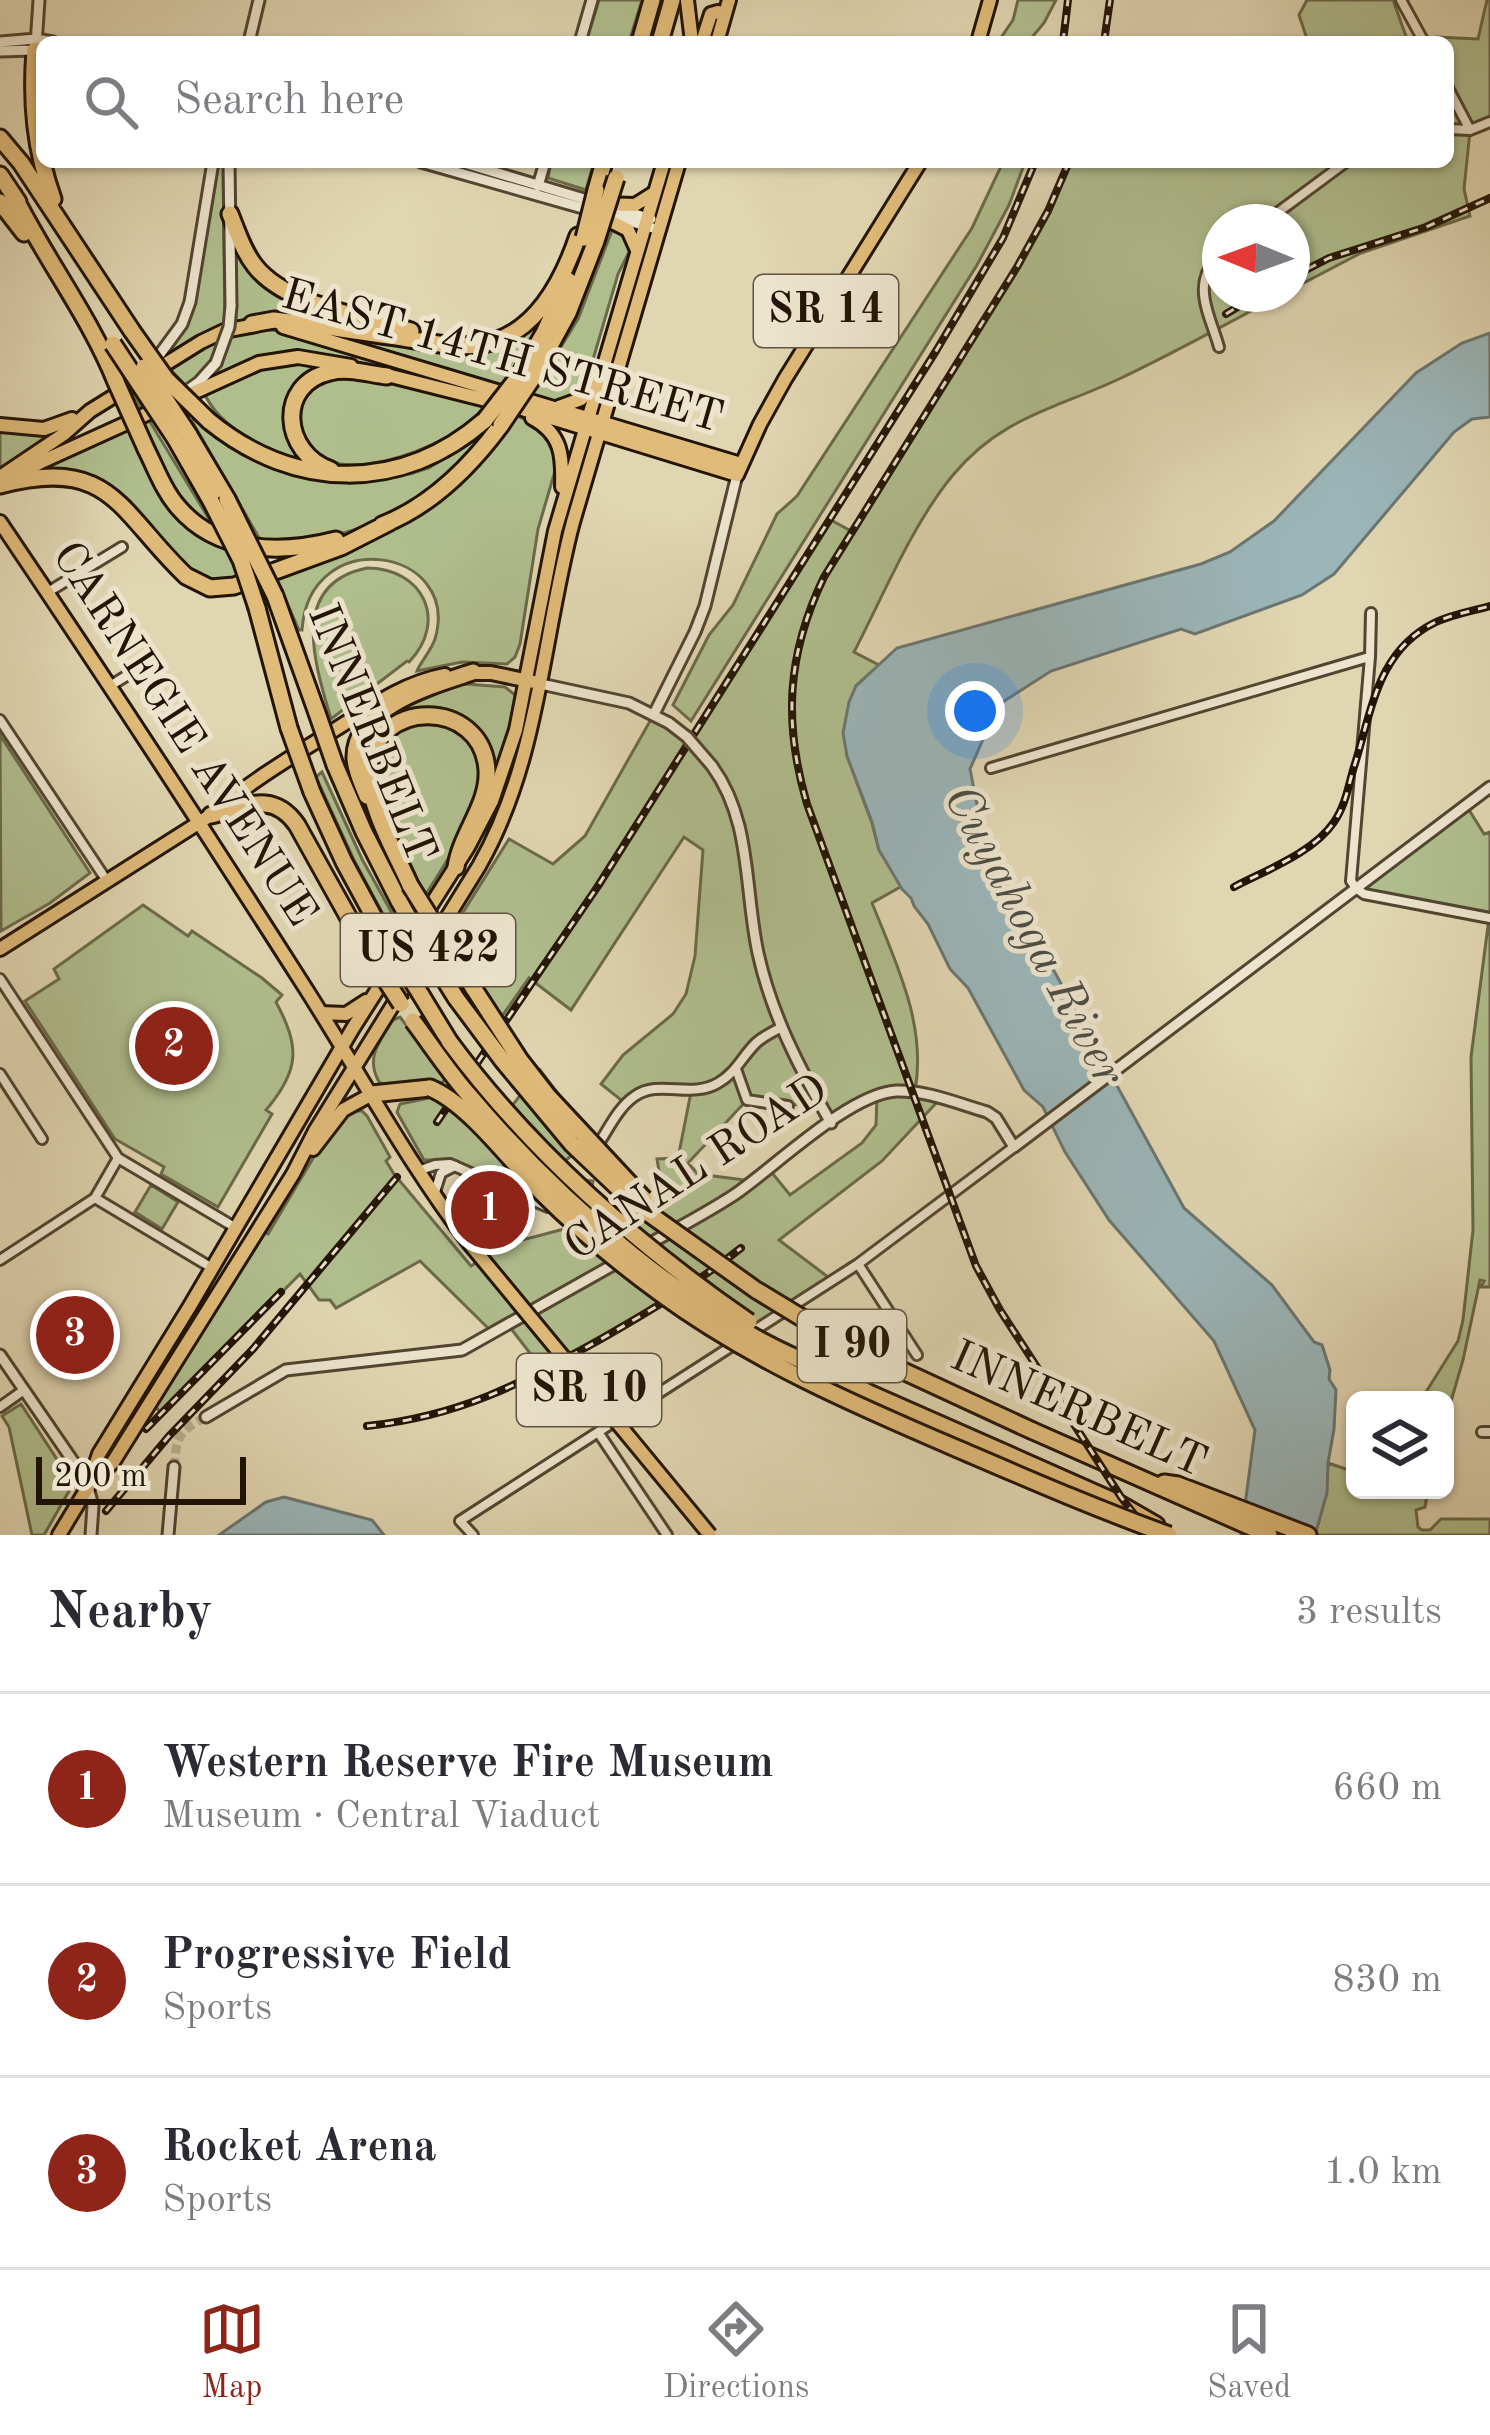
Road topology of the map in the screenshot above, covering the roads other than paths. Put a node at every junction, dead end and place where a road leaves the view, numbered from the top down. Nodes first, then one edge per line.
1 (39, 0) edge
2 (260, 0) edge
3 (592, 0) edge
4 (652, 0) edge
5 (670, 0) edge
6 (687, 0) edge
7 (990, 0) edge
8 (1402, 0) edge
9 (727, 7) edge
10 (38, 36) edge
11 (251, 36) edge
12 (582, 36) edge
13 (642, 36) edge
14 (659, 36) edge
15 (691, 36) edge
16 (704, 36) edge
17 (719, 36) edge
18 (980, 36) edge
19 (1421, 36) edge
20 (0, 46) edge
21 (36, 47) edge
22 (36, 65) edge
23 (36, 87) edge
24 (33, 92) junction
25 (1454, 99) edge
26 (1490, 122) edge
27 (1454, 129) edge
28 (1470, 130) junction
29 (36, 136) edge
30 (0, 141) edge
31 (43, 168) edge
32 (212, 168) edge
33 (229, 168) edge
34 (446, 168) edge
35 (477, 168) edge
36 (543, 168) edge
37 (662, 168) edge
38 (677, 168) edge
39 (916, 168) edge
40 (1341, 168) edge
41 (0, 175) edge
42 (606, 178) edge
43 (537, 190) junction
44 (655, 192) junction
45 (6, 198) edge
46 (1291, 204) edge
47 (585, 208) junction
48 (230, 214) junction
49 (653, 224) junction
50 (73, 239) junction
51 (586, 239) junction
52 (638, 252) junction
53 (1208, 312) edge
54 (252, 324) junction
55 (115, 343) junction
56 (460, 345) junction
57 (1219, 347) dead end
58 (387, 376) junction
59 (600, 377) junction
60 (120, 386) junction
61 (485, 400) junction
62 (171, 401) junction
63 (557, 408) junction
64 (90, 411) junction
65 (586, 422) junction
66 (493, 423) junction
67 (0, 425) edge
68 (601, 427) junction
69 (739, 469) junction
70 (363, 473) junction
71 (0, 482) edge
72 (219, 500) junction
73 (561, 506) junction
74 (0, 522) edge
75 (390, 522) junction
76 (122, 547) dead end
77 (47, 593) junction
78 (1371, 613) dead end
79 (1370, 657) junction
80 (152, 660) dead end
81 (472, 672) junction
82 (526, 680) junction
83 (541, 684) junction
84 (109, 687) junction
85 (654, 714) junction
86 (0, 720) edge
87 (991, 768) dead end
88 (1490, 787) edge
89 (205, 819) junction
90 (456, 867) junction
91 (106, 881) junction
92 (409, 883) junction
93 (1355, 888) junction
94 (1490, 917) edge
95 (2, 944) edge
96 (0, 979) edge
97 (372, 997) junction
98 (321, 1013) junction
99 (782, 1027) junction
100 (343, 1047) junction
101 (356, 1068) junction
102 (736, 1070) junction
103 (0, 1074) edge
104 (373, 1094) junction
105 (788, 1106) dead end
106 (831, 1123) junction
107 (42, 1139) dead end
108 (1014, 1147) junction
109 (118, 1158) junction
110 (456, 1166) junction
111 (416, 1172) junction
112 (293, 1174) junction
113 (432, 1188) junction
114 (95, 1198) junction
115 (536, 1202) junction
116 (554, 1210) dead end
117 (236, 1228) junction
118 (685, 1239) junction
119 (0, 1260) edge
120 (858, 1264) junction
121 (212, 1268) junction
122 (0, 1355) edge
123 (917, 1355) dead end
124 (828, 1371) junction
125 (24, 1390) junction
126 (0, 1407) edge
127 (206, 1417) tunnel mouth
128 (598, 1432) junction
129 (175, 1467) tunnel mouth
130 (1142, 1480) junction
131 (88, 1487) junction
132 (58, 1535) edge
133 (91, 1535) edge
134 (168, 1535) edge
135 (473, 1535) edge
136 (667, 1535) edge
137 (710, 1535) edge
138 (1171, 1535) edge
139 (1269, 1535) edge
140 (1308, 1535) edge

1 - 10 street
2 - 11 street
3 - 12 street
4 - 13 highway
5 - 14 highway
6 - 15 main road
7 - 18 main road
8 - 19 street
9 - 16 main road
9 - 17 main road
20 - 21 street
22 - 24 highway
23 - 24 highway
24 - 29 highway
25 - 28 street
26 - 28 street
27 - 28 street
30 - 50 highway
30 - 55 highway, INNERBELT
31 - 50 highway
32 - 60 street
33 - 48 street
34 - 43 street
35 - 43 street
36 - 43 street
37 - 44 main road, US 422
38 - 49 main road, US 422
39 - 69 main road, SR 14
40 - 46 street
41 - 45 highway, INNERBELT
42 - 43 street
42 - 44 main road
42 - 49 street
42 - 51 highway, bridge
43 - 47 street
44 - 49 main road, US 422
45 - 55 highway, INNERBELT
47 - 49 street
47 - 52 main road
48 - 56 highway
48 - 62 street, bridge
49 - 52 main road, US 422
49 - 68 main road, US 422
50 - 55 highway
51 - 56 highway
51 - 66 highway, bridge
52 - 59 main road, US 422
53 - 57 street
54 - 56 highway
54 - 60 main road, EAST 14TH STREET
54 - 63 main road, EAST 14TH STREET
55 - 60 highway
55 - 70 highway, bridge
55 - 72 highway, INNERBELT / I 90, bridge
58 - 61 main road, EAST 14TH STREET
58 - 62 main road, EAST 14TH STREET
58 - 70 highway
59 - 63 main road
59 - 65 main road, US 422
60 - 64 main road, EAST 14TH STREET
60 - 75 highway, bridge
61 - 65 main road, EAST 14TH STREET
61 - 73 main road
62 - 71 main road, EAST 14TH STREET
63 - 65 main road, EAST 14TH STREET
64 - 67 main road
64 - 71 main road, EAST 14TH STREET
65 - 68 main road, EAST 14TH STREET
65 - 73 main road, US 422
66 - 70 highway
66 - 75 highway
68 - 69 main road, EAST 14TH STREET
68 - 83 main road, US 422
69 - 85 street
71 - 75 highway
72 - 118 highway, INNERBELT / I 90, bridge
72 - 124 highway, INNERBELT, bridge
73 - 82 main road, US 422
74 - 77 main road, CARNEGIE AVENUE
76 - 77 street
77 - 84 main road, CARNEGIE AVENUE
78 - 79 street
79 - 87 street
79 - 93 street
80 - 84 street
81 - 82 main road
81 - 89 main road
81 - 92 highway
82 - 83 main road
82 - 90 main road, US 422
83 - 85 street
83 - 101 main road, US 422
84 - 89 main road, CARNEGIE AVENUE
85 - 99 street, bridge
86 - 91 street
88 - 93 street
89 - 91 main road
89 - 98 main road, CARNEGIE AVENUE
89 - 124 highway, bridge
90 - 92 highway
90 - 97 main road, US 422
91 - 95 main road
92 - 118 highway, bridge
93 - 94 street
93 - 108 street
96 - 109 street
97 - 98 main road
97 - 100 main road, US 422
98 - 100 main road, CARNEGIE AVENUE
99 - 102 street
99 - 106 street
100 - 101 main road, CARNEGIE AVENUE / SR 10
100 - 117 main road, US 422
101 - 104 main road, CARNEGIE AVENUE / SR 10
101 - 112 main road, US 422
102 - 105 street
102 - 115 street
103 - 107 street
104 - 111 main road, CARNEGIE AVENUE / SR 10
104 - 112 main road
104 - 138 highway, bridge
106 - 108 street, CANAL ROAD
106 - 127 street, CANAL ROAD
108 - 120 street
109 - 114 street
109 - 117 street
110 - 111 street
110 - 113 street
110 - 115 street
111 - 113 main road, SR 10
112 - 131 main road, US 422
113 - 137 main road, SR 10, bridge
114 - 119 street
114 - 121 street
115 - 116 street
117 - 121 main road, US 422
118 - 130 highway, INNERBELT / I 90, bridge
120 - 123 street
120 - 128 street
121 - 131 main road, US 422
122 - 125 street
124 - 138 highway, INNERBELT, bridge
125 - 126 street
125 - 131 street
128 - 135 street
128 - 136 street
129 - 134 street
130 - 139 highway, INNERBELT / I 90
130 - 140 highway
131 - 132 main road, US 422
131 - 133 street

